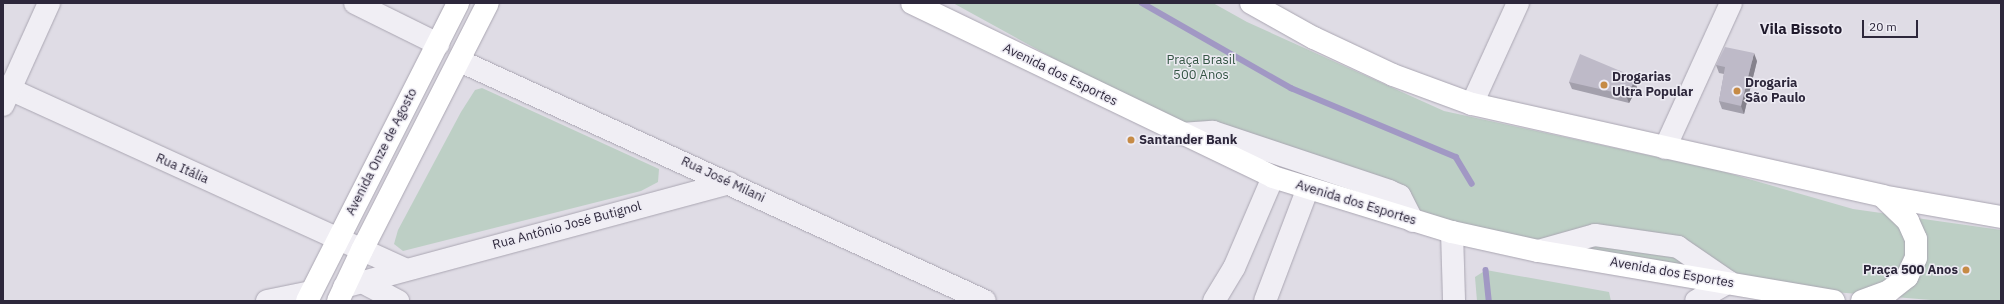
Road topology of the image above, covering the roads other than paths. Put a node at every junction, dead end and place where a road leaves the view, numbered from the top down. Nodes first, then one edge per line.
1 (50, 3) edge
2 (355, 3) edge
3 (458, 3) edge
4 (488, 3) edge
5 (912, 3) edge
6 (1251, 3) edge
7 (1518, 3) edge
8 (1731, 3) edge
9 (438, 44) junction
10 (460, 61) junction
11 (6, 94) edge
12 (1472, 104) junction
13 (1181, 134) junction
14 (1665, 148) junction
15 (1273, 178) junction
16 (729, 183) junction
17 (1308, 188) junction
18 (1882, 196) junction
19 (2001, 217) edge
20 (1412, 221) junction
21 (1452, 232) junction
22 (338, 239) junction
23 (362, 250) junction
24 (404, 269) junction
25 (1729, 282) junction
26 (348, 290) edge
27 (309, 296) edge
28 (267, 301) edge
29 (398, 301) edge
30 (408, 301) edge
31 (985, 301) edge
32 (1214, 301) edge
33 (1265, 301) edge
34 (1454, 301) edge
35 (1696, 301) edge
36 (1834, 301) edge
37 (1862, 301) edge

1 - 11 street
2 - 9 street
3 - 9 main road, Avenida Onze de Agosto
4 - 10 main road, Avenida Onze de Agosto
5 - 13 main road, Avenida dos Esportes
6 - 12 main road
7 - 12 street
8 - 14 street
9 - 22 main road, Avenida Onze de Agosto
10 - 16 street, Rua José Milani
10 - 23 main road, Avenida Onze de Agosto
11 - 22 street, Rua Itália
12 - 14 main road
13 - 15 main road, Avenida dos Esportes
13 - 20 street
14 - 18 main road
15 - 17 main road, Avenida dos Esportes
15 - 32 street
16 - 24 street, Rua Antônio José Butignol
16 - 31 street, Rua José Milani
17 - 20 main road, Avenida dos Esportes
17 - 33 street
18 - 19 main road
18 - 37 main road
20 - 21 main road, Avenida dos Esportes
21 - 25 main road, Avenida dos Esportes
21 - 34 street
22 - 23 street, Rua Itália
22 - 27 main road, Avenida Onze de Agosto
23 - 24 street, Rua Itália
23 - 26 main road, Avenida Onze de Agosto
24 - 26 street, Rua Antônio José Butignol
24 - 30 street
25 - 35 street
25 - 36 main road, Avenida dos Esportes
26 - 29 street
27 - 28 street

